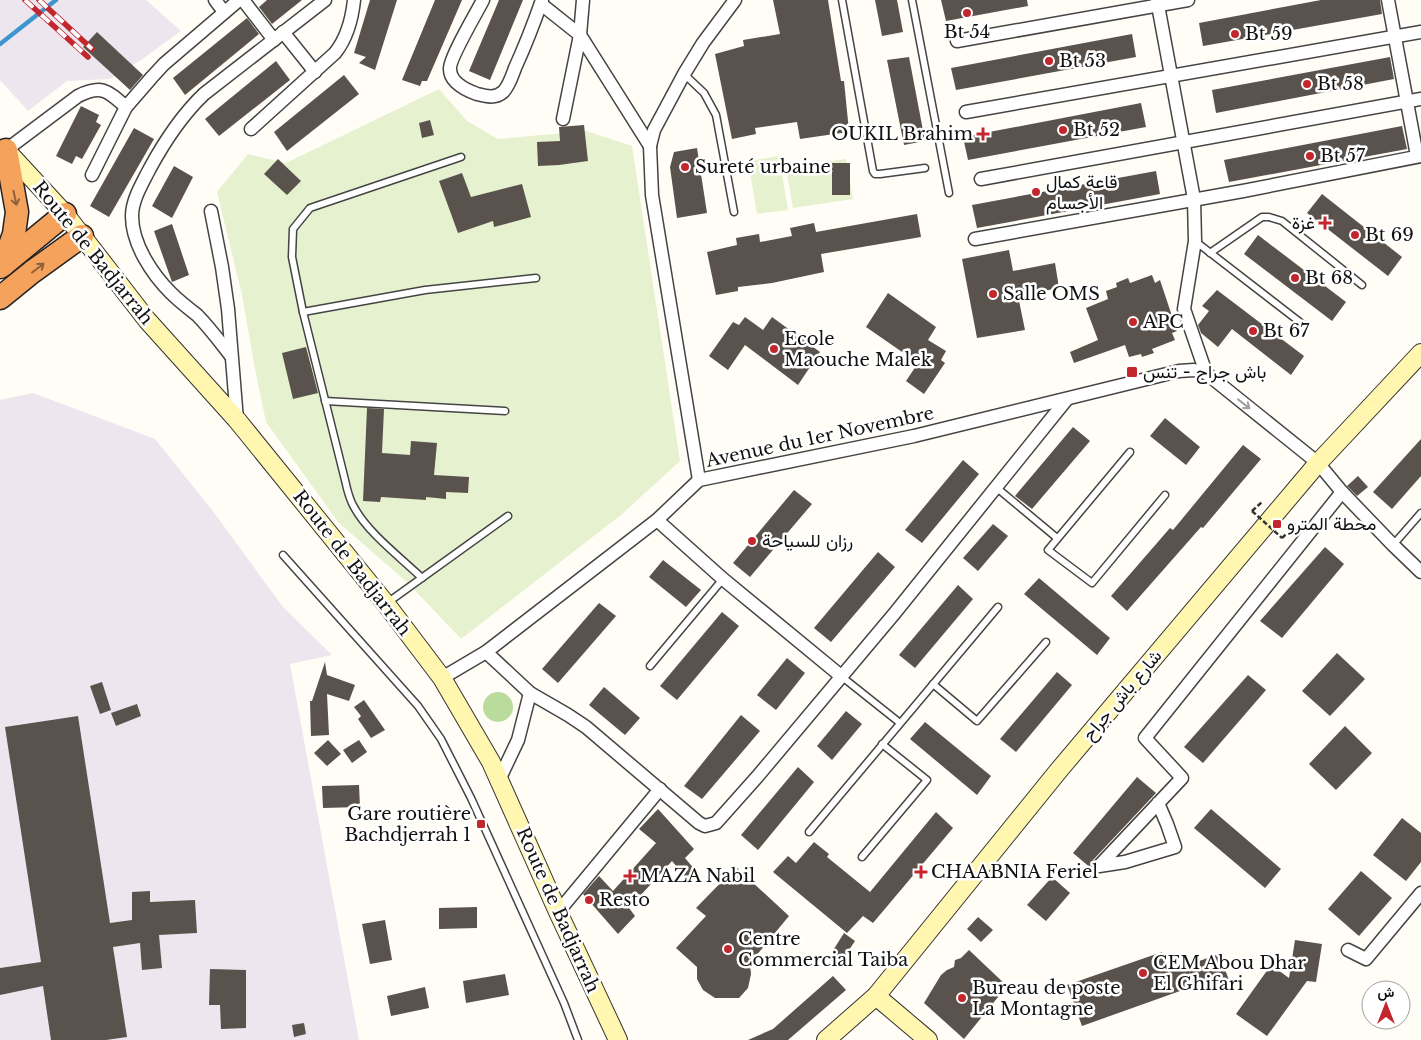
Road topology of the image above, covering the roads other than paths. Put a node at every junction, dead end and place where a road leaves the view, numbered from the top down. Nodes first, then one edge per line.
1 (215, 0) edge
2 (241, 0) edge
3 (325, 0) edge
4 (354, 0) edge
5 (483, 0) edge
6 (583, 0) edge
7 (735, 0) edge
8 (842, 0) edge
9 (912, 0) edge
10 (1188, 0) edge
11 (1388, 0) edge
12 (542, 2) edge
13 (1158, 3) edge
14 (224, 12) junction
15 (1421, 32) edge
16 (580, 35) junction
17 (278, 36) junction
18 (1395, 36) junction
19 (957, 41) dead end
20 (315, 72) junction
21 (684, 74) junction
22 (1172, 75) junction
23 (1421, 99) edge
24 (1407, 102) junction
25 (126, 108) junction
26 (966, 112) dead end
27 (563, 119) dead end
28 (251, 129) dead end
29 (1184, 143) junction
30 (3, 146) edge
31 (650, 146) junction
32 (1419, 156) edge
33 (461, 157) dead end
34 (926, 168) dead end
35 (92, 176) dead end
36 (981, 179) dead end
37 (949, 193) dead end
38 (1194, 199) junction
39 (211, 211) dead end
40 (734, 212) dead end
41 (66, 214) junction
42 (82, 236) junction
43 (975, 240) dead end
44 (1196, 241) junction
45 (1210, 253) junction
46 (1, 266) edge
47 (536, 278) dead end
48 (1362, 285) dead end
49 (0, 298) edge
50 (303, 312) junction
51 (1305, 326) dead end
52 (1421, 352) edge
53 (232, 356) junction
54 (1206, 374) junction
55 (1067, 399) junction
56 (325, 401) junction
57 (505, 411) dead end
58 (237, 420) junction
59 (1130, 452) dead end
60 (1318, 462) junction
61 (699, 480) junction
62 (997, 488) junction
63 (1342, 492) junction
64 (1165, 495) dead end
65 (508, 516) dead end
66 (1420, 518) edge
67 (657, 520) junction
68 (1058, 538) junction
69 (1392, 545) junction
70 (283, 555) dead end
71 (1421, 572) edge
72 (422, 578) junction
73 (723, 579) junction
74 (386, 604) junction
75 (998, 607) dead end
76 (1046, 642) dead end
77 (486, 652) junction
78 (650, 666) dead end
79 (841, 676) junction
80 (442, 678) junction
81 (933, 684) junction
82 (530, 693) junction
83 (900, 723) junction
84 (882, 744) junction
85 (499, 780) junction
86 (660, 789) junction
87 (1158, 803) junction
88 (808, 832) dead end
89 (862, 857) dead end
90 (1421, 893) edge
91 (558, 912) junction
92 (1348, 950) dead end
93 (876, 996) junction
94 (607, 1019) junction
95 (578, 1040) edge
96 (605, 1040) edge
97 (618, 1040) edge
98 (826, 1040) edge
99 (928, 1040) edge

1 - 14 street
2 - 14 street
2 - 17 street
3 - 17 street
4 - 20 street
5 - 12 street
6 - 16 street
7 - 21 street
8 - 34 lane
9 - 37 lane
10 - 13 street
11 - 18 street
12 - 16 street
13 - 19 street
13 - 22 street
14 - 25 street
15 - 18 street
16 - 27 street
16 - 31 street
17 - 20 street
17 - 53 street
18 - 22 street
18 - 24 street
20 - 28 street
21 - 31 street
21 - 40 lane
22 - 26 street
22 - 29 street
23 - 24 street
24 - 29 street
24 - 32 street
25 - 30 street
25 - 35 street
29 - 36 street
29 - 38 street
30 - 41 main road, Route de Badjarrah
30 -> 46 highway
31 - 61 street
32 - 38 street
33 - 50 lane
38 - 43 street
38 - 44 street
39 - 53 street
41 - 42 main road, Route de Badjarrah
41 - 46 highway
49 -> 42 highway
42 - 58 main road, Route de Badjarrah
44 - 45 lane
44 - 54 street
45 - 48 lane
45 - 51 lane
47 - 50 lane
50 - 56 lane
52 - 60 main road, شارع باش جراح
53 - 58 street
54 - 55 street, Avenue du 1er Novembre
54 -> 60 street
55 - 61 street, Avenue du 1er Novembre
55 - 62 street
56 - 57 lane
56 - 72 lane
58 - 74 main road, Route de Badjarrah
59 - 68 lane
60 - 63 street
60 - 93 main road, شارع باش جراح
61 - 67 street, Avenue du 1er Novembre
62 - 68 lane
62 - 79 street
63 - 69 street
63 - 87 street
64 - 68 lane
65 - 72 lane
66 - 69 lane
67 - 73 street
67 - 77 street, Avenue du 1er Novembre
69 - 71 street
70 - 95 lane
72 - 74 lane
73 - 78 lane
73 - 79 street
74 - 80 main road, Route de Badjarrah
75 - 81 lane
76 - 81 lane
77 - 80 street, Avenue du 1er Novembre
77 - 82 street
79 - 83 lane
79 - 86 street
80 - 85 main road, Route de Badjarrah
81 - 83 lane
82 - 85 street
82 - 86 street
83 - 84 lane
84 - 88 lane
84 - 89 lane
85 - 91 main road, Route de Badjarrah
86 - 91 street
87 - 87 street
90 - 92 street
91 - 94 main road, Route de Badjarrah
93 - 98 main road, شارع باش جراح
93 - 99 main road
94 - 96 main road
94 - 97 main road, Route de Badjarrah

